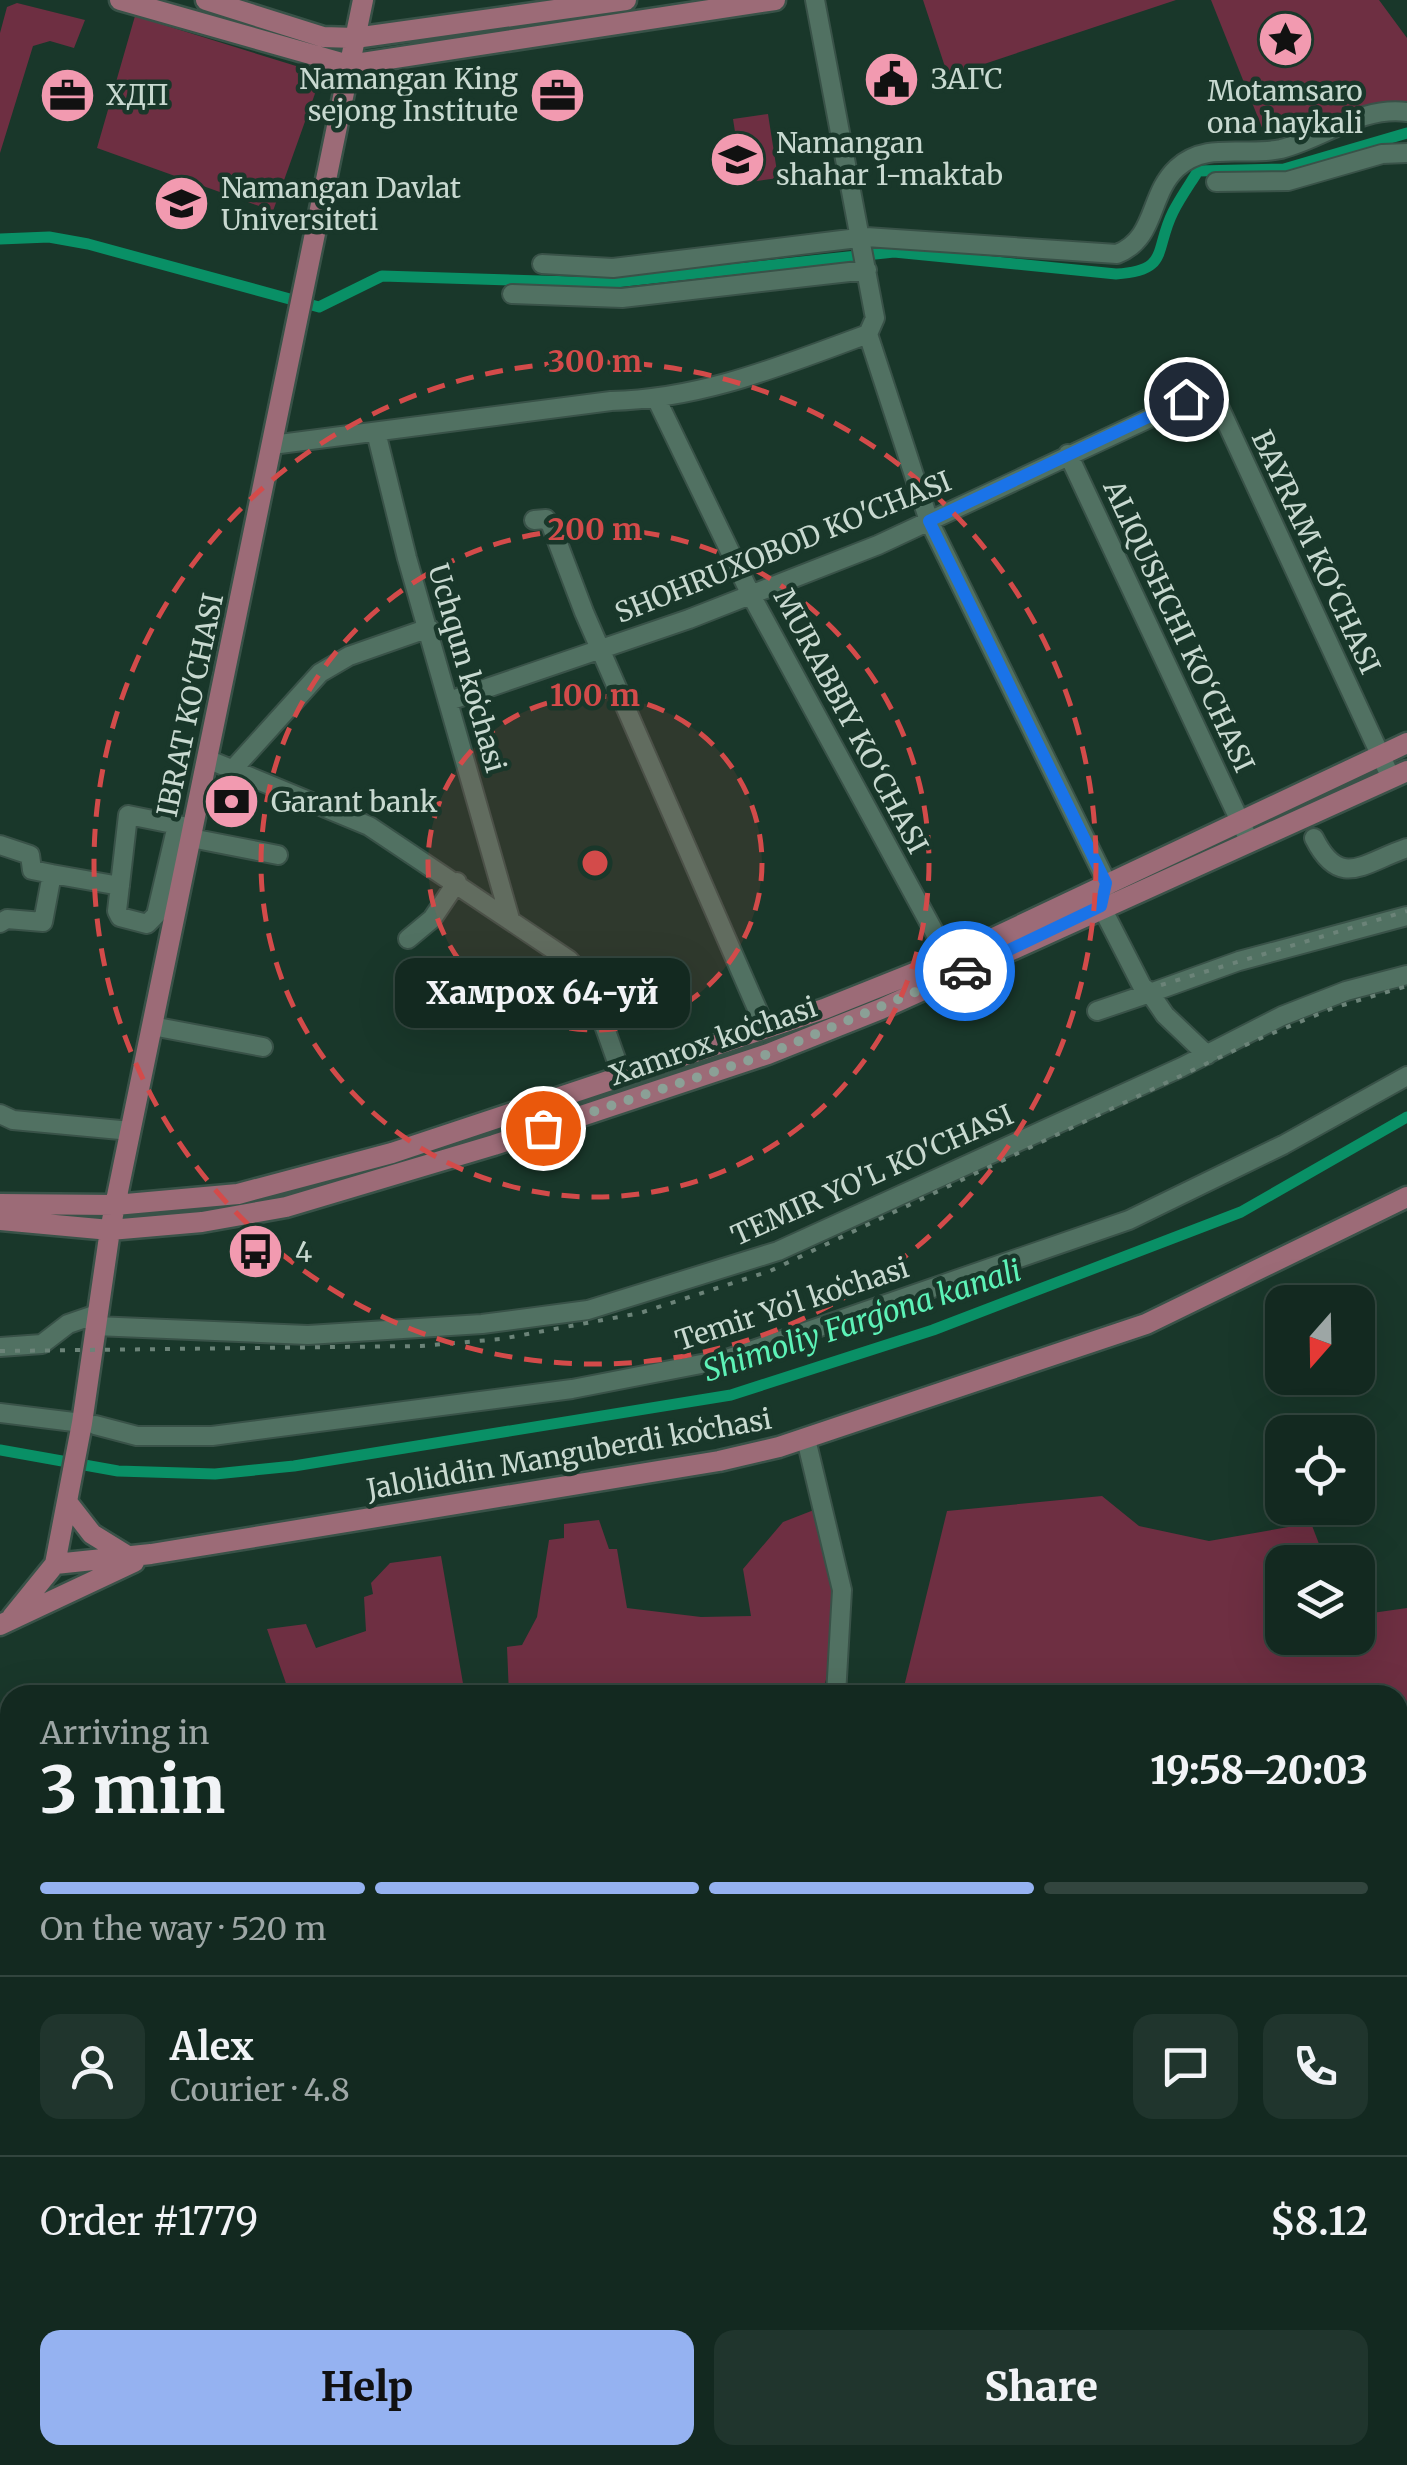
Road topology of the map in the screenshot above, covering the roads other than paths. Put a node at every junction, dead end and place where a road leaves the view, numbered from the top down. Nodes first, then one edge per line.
1 (120, 0) edge
2 (206, 0) edge
3 (364, 0) edge
4 (626, 0) edge
5 (776, 0) edge
6 (815, 0) edge
7 (355, 38) junction
8 (349, 66) junction
9 (1407, 112) edge
10 (1407, 153) edge
11 (1216, 182) dead end
12 (862, 241) junction
13 (542, 264) dead end
14 (867, 268) junction
15 (512, 294) dead end
16 (868, 334) junction
17 (1186, 399) joint
18 (657, 400) junction
19 (376, 432) junction
20 (272, 445) junction
21 (1068, 454) junction
22 (534, 520) dead end
23 (929, 521) junction
24 (752, 595) junction
25 (429, 628) junction
26 (602, 649) junction
27 (449, 701) junction
28 (1407, 744) edge
29 (1380, 756) junction
30 (207, 759) junction
31 (235, 768) junction
32 (1399, 774) edge
33 (187, 830) junction
34 (1245, 831) junction
35 (1314, 838) dead end
36 (0, 845) edge
37 (1407, 848) edge
38 (278, 855) dead end
39 (52, 874) junction
40 (457, 882) junction
41 (1106, 883) junction
42 (120, 886) junction
43 (1101, 906) junction
44 (1407, 916) edge
45 (510, 919) junction
46 (0, 923) edge
47 (408, 939) dead end
48 (948, 959) junction
49 (1407, 975) edge
50 (1150, 993) junction
51 (1096, 1011) dead end
52 (152, 1026) junction
53 (765, 1028) junction
54 (262, 1048) dead end
55 (1207, 1055) junction
56 (664, 1061) junction
57 (622, 1076) junction
58 (1407, 1076) edge
59 (671, 1086) junction
60 (0, 1114) edge
61 (130, 1131) junction
62 (1407, 1197) edge
63 (0, 1204) edge
64 (116, 1205) junction
65 (0, 1220) edge
66 (110, 1230) junction
67 (96, 1320) junction
68 (0, 1347) edge
69 (0, 1413) edge
70 (88, 1424) junction
71 (806, 1439) junction
72 (68, 1496) junction
73 (126, 1554) junction
74 (151, 1554) junction
75 (54, 1564) junction
76 (6, 1621) edge
77 (837, 1685) edge

1 - 8 main road
2 - 7 main road
3 - 7 main road, IBRAT KO'CHASI
4 - 7 main road
5 - 8 main road
6 - 12 street
7 - 8 main road, IBRAT KO'CHASI
8 - 20 main road, IBRAT KO'CHASI
9 - 12 street
10 - 11 street
12 - 13 street
12 - 14 street
14 - 15 street
14 - 16 street
16 - 18 street
16 - 23 street
17 - 21 street, SHOHRUXOBOD KO'CHASI
17 - 29 street, BAYRAM KO‘CHASI
18 - 19 street
18 - 24 street, MURABBIY KO‘CHASI
19 - 20 street
19 - 25 street, Uchqun koʻchasi
20 - 30 main road, IBRAT KO'CHASI
21 - 23 street, SHOHRUXOBOD KO'CHASI
21 - 34 street, ALIQUSHCHI KO‘CHASI
22 - 26 street
23 - 24 street, SHOHRUXOBOD KO'CHASI
23 - 41 street
24 - 26 street, SHOHRUXOBOD KO'CHASI
24 - 48 street, MURABBIY KO‘CHASI
25 - 27 street, Uchqun koʻchasi
25 - 31 street
26 - 27 street, SHOHRUXOBOD KO'CHASI
26 - 53 street
27 - 45 street, Uchqun koʻchasi
28 - 29 main road
29 - 32 street
29 - 34 main road
30 - 31 street
30 - 33 main road, IBRAT KO'CHASI
31 - 40 street
32 - 34 main road, Xamrox koʻchasi
33 - 38 street
33 - 42 street
33 - 42 street
33 - 52 main road, IBRAT KO'CHASI
34 - 41 main road
34 - 43 main road, Xamrox koʻchasi
35 - 37 street
36 - 39 street
39 - 42 street
39 - 46 street
40 - 45 street
40 - 47 street
41 - 43 street
41 - 48 main road
43 - 50 street
43 - 59 main road, Xamrox koʻchasi
44 - 50 street
45 - 57 street
48 - 53 main road
49 - 55 street, TEMIR YO'L KO'CHASI
50 - 51 street
50 - 55 street
52 - 54 street
52 - 61 main road, IBRAT KO'CHASI
53 - 56 main road
55 - 67 street, TEMIR YO'L KO'CHASI
56 - 57 main road
56 - 59 street
57 - 64 main road
58 - 70 street, Temir Yoʻl koʻchasi
59 - 66 main road, Xamrox koʻchasi
60 - 61 street
61 - 64 main road, IBRAT KO'CHASI
62 - 71 main road, Jaloliddin Manguberdi koʻchasi
63 - 64 main road
64 - 66 main road, IBRAT KO'CHASI
65 - 66 main road, Xamrox koʻchasi
66 - 67 main road, IBRAT KO'CHASI
67 - 68 street
67 - 70 main road, IBRAT KO'CHASI
69 - 70 street, Temir Yoʻl koʻchasi
70 - 72 main road, IBRAT KO'CHASI
71 - 74 main road, Jaloliddin Manguberdi koʻchasi
71 - 77 street
72 - 73 main road
72 - 75 main road, IBRAT KO'CHASI
73 - 74 main road, Jaloliddin Manguberdi koʻchasi
73 - 75 main road, Jaloliddin Manguberdi koʻchasi
74 - 76 main road
75 - 76 main road

